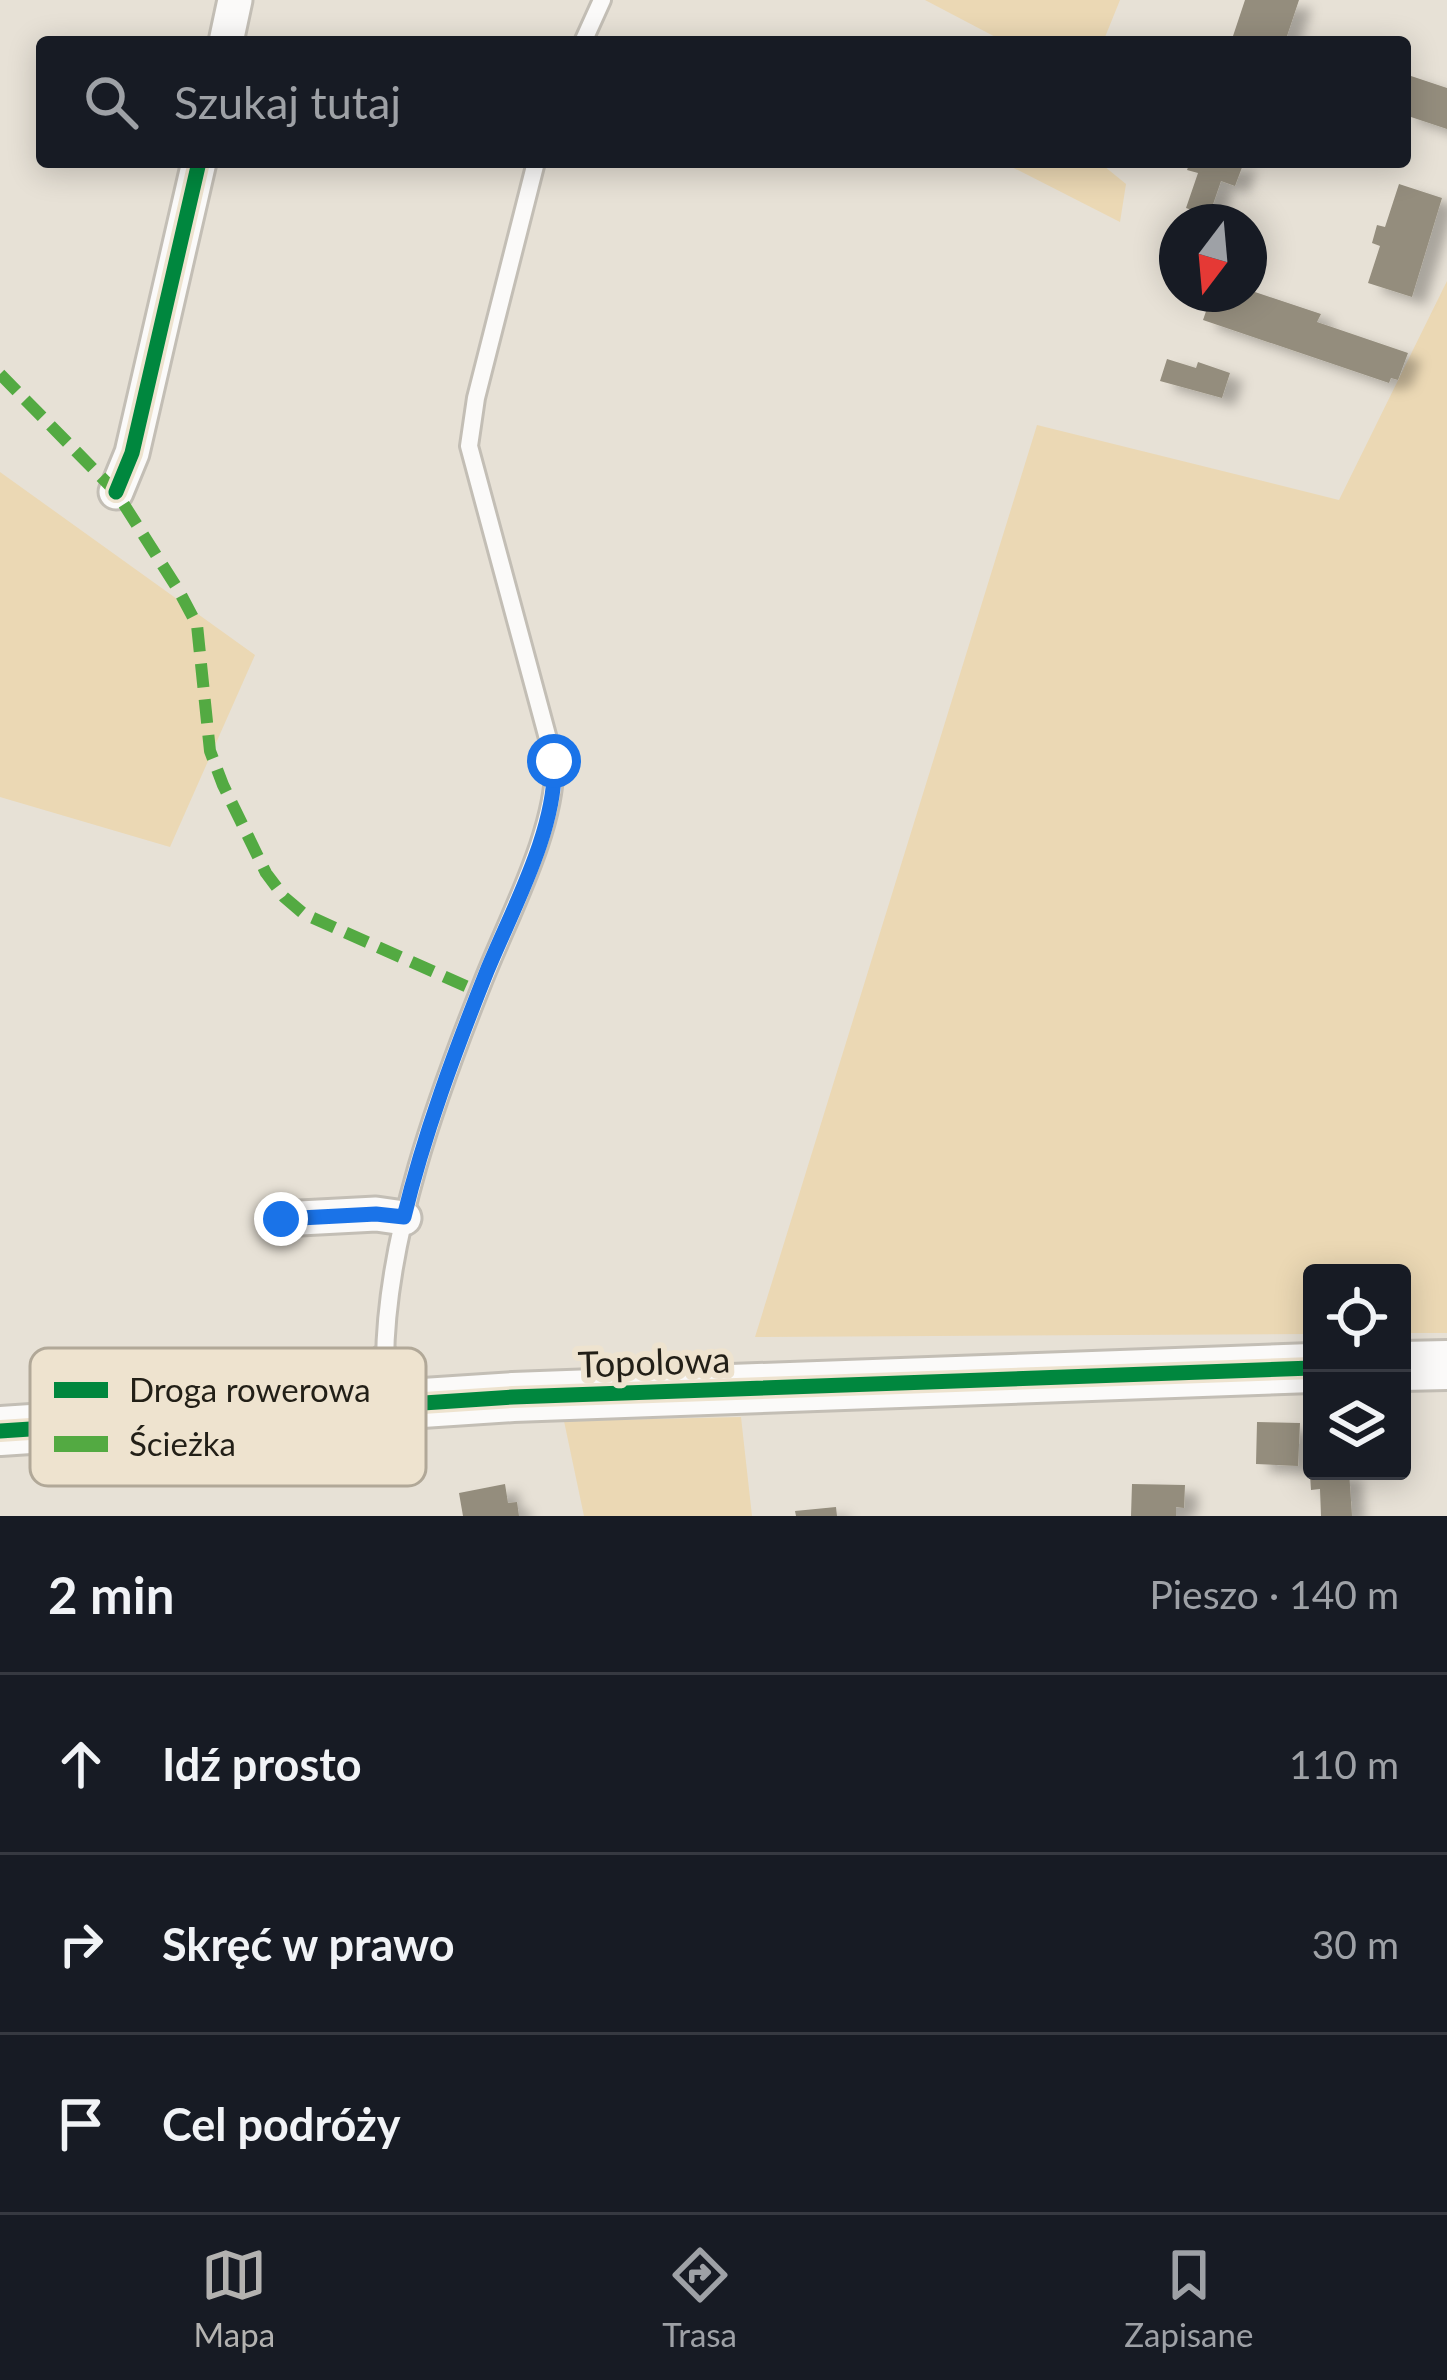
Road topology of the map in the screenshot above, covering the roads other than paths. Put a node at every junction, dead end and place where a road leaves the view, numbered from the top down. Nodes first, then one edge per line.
1 (235, 0) edge
2 (602, 0) edge
3 (227, 36) edge
4 (586, 36) edge
5 (198, 168) edge
6 (534, 168) edge
7 (116, 493) dead end
8 (404, 1217) junction
9 (281, 1219) dead end
10 (390, 1348) edge
11 (1447, 1365) edge
12 (1411, 1366) edge
13 (1303, 1368) edge
14 (426, 1388) edge
15 (30, 1427) edge
16 (0, 1431) edge

1 - 3 street
2 - 4 lane
5 - 7 street
6 - 8 lane
8 - 9 street
8 - 10 lane
11 - 12 street
13 - 14 street, Topolowa
15 - 16 street, Topolowa

